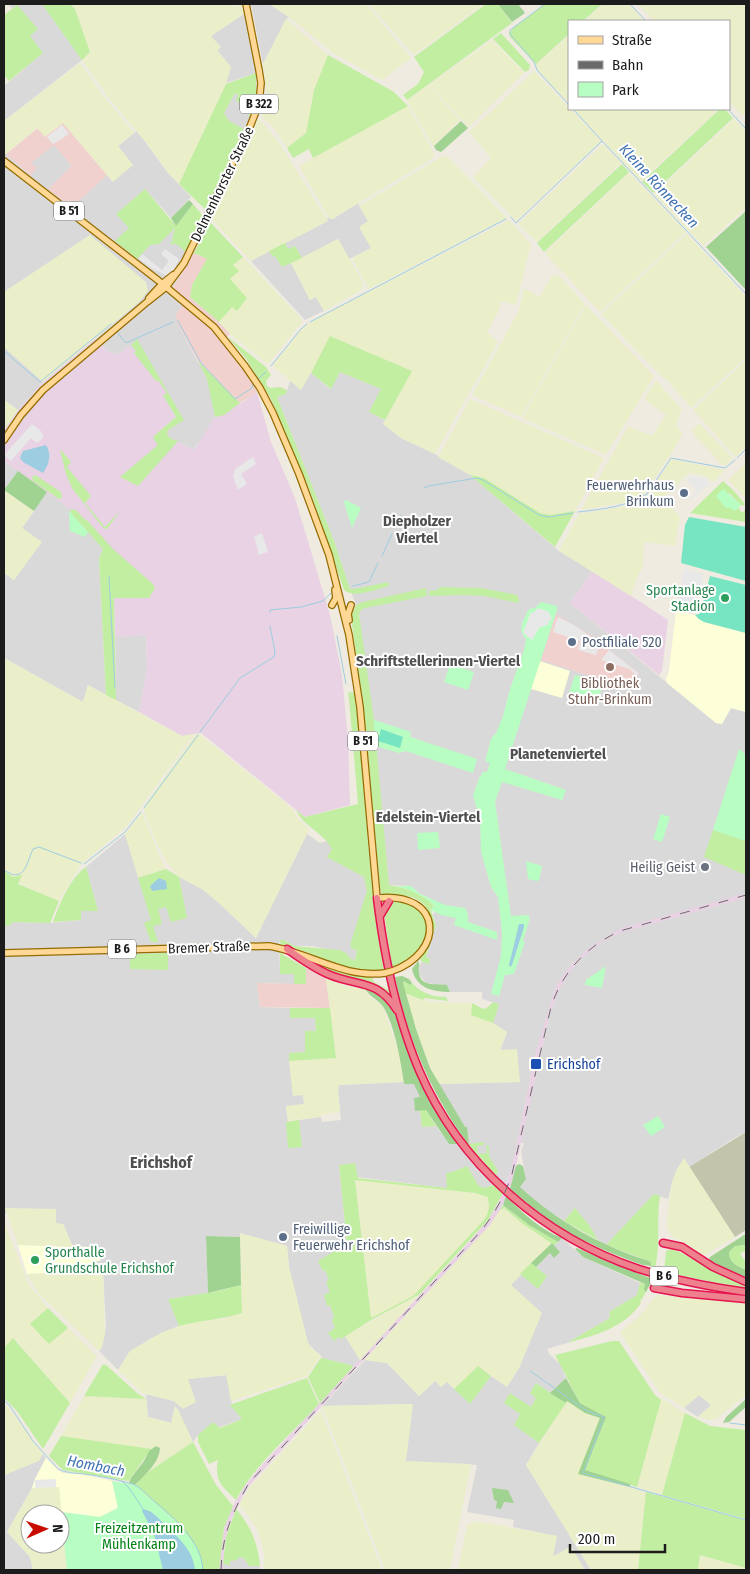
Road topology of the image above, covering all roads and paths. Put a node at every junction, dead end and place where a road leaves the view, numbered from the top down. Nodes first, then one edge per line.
1 (246, 4) edge
2 (4, 159) edge
3 (177, 272) junction
4 (152, 276) junction
5 (173, 279) junction
6 (164, 286) junction
7 (154, 292) junction
8 (176, 295) junction
9 (147, 302) junction
10 (4, 440) edge
11 (337, 586) junction
12 (332, 605) dead end
13 (351, 605) dead end
14 (349, 635) junction
15 (377, 898) junction
16 (391, 900) junction
17 (380, 918) junction
18 (287, 949) junction
19 (4, 953) edge
20 (400, 1015) junction
21 (663, 1243) dead end
22 (746, 1282) edge
23 (654, 1288) dead end
24 (746, 1292) edge
25 (746, 1299) edge

1 - 3 main road, Delmenhorster Straße / B 322
2 - 4 main road, B 51
3 - 5 main road, Delmenhorster Straße / B 322
3 - 6 main road, Delmenhorster Straße / B 322
4 - 6 main road, B 51
4 - 7 main road
5 - 6 main road, Delmenhorster Straße / B 322
5 - 8 main road
6 - 7 main road, Delmenhorster Straße / B 322
6 - 8 main road, B 51
6 - 9 main road, Delmenhorster Straße / B 322
7 - 9 main road, Delmenhorster Straße / B 322
8 - 11 main road, B 51
9 - 10 main road, Delmenhorster Straße / B 322
11 - 12 main road
11 - 14 main road, B 51
13 - 14 main road, B 51
14 - 15 main road, B 51
15 - 16 main road, B 6
15 - 17 highway, B 51
16 - 17 highway
16 - 18 main road, Bremer Straße / B 6, bridge
17 - 20 highway, B 51
18 - 19 main road, Bremer Straße / B 6
18 - 20 highway, B 6
20 - 24 highway, B 6
21 - 22 highway, B 6
23 - 25 highway, B 6

